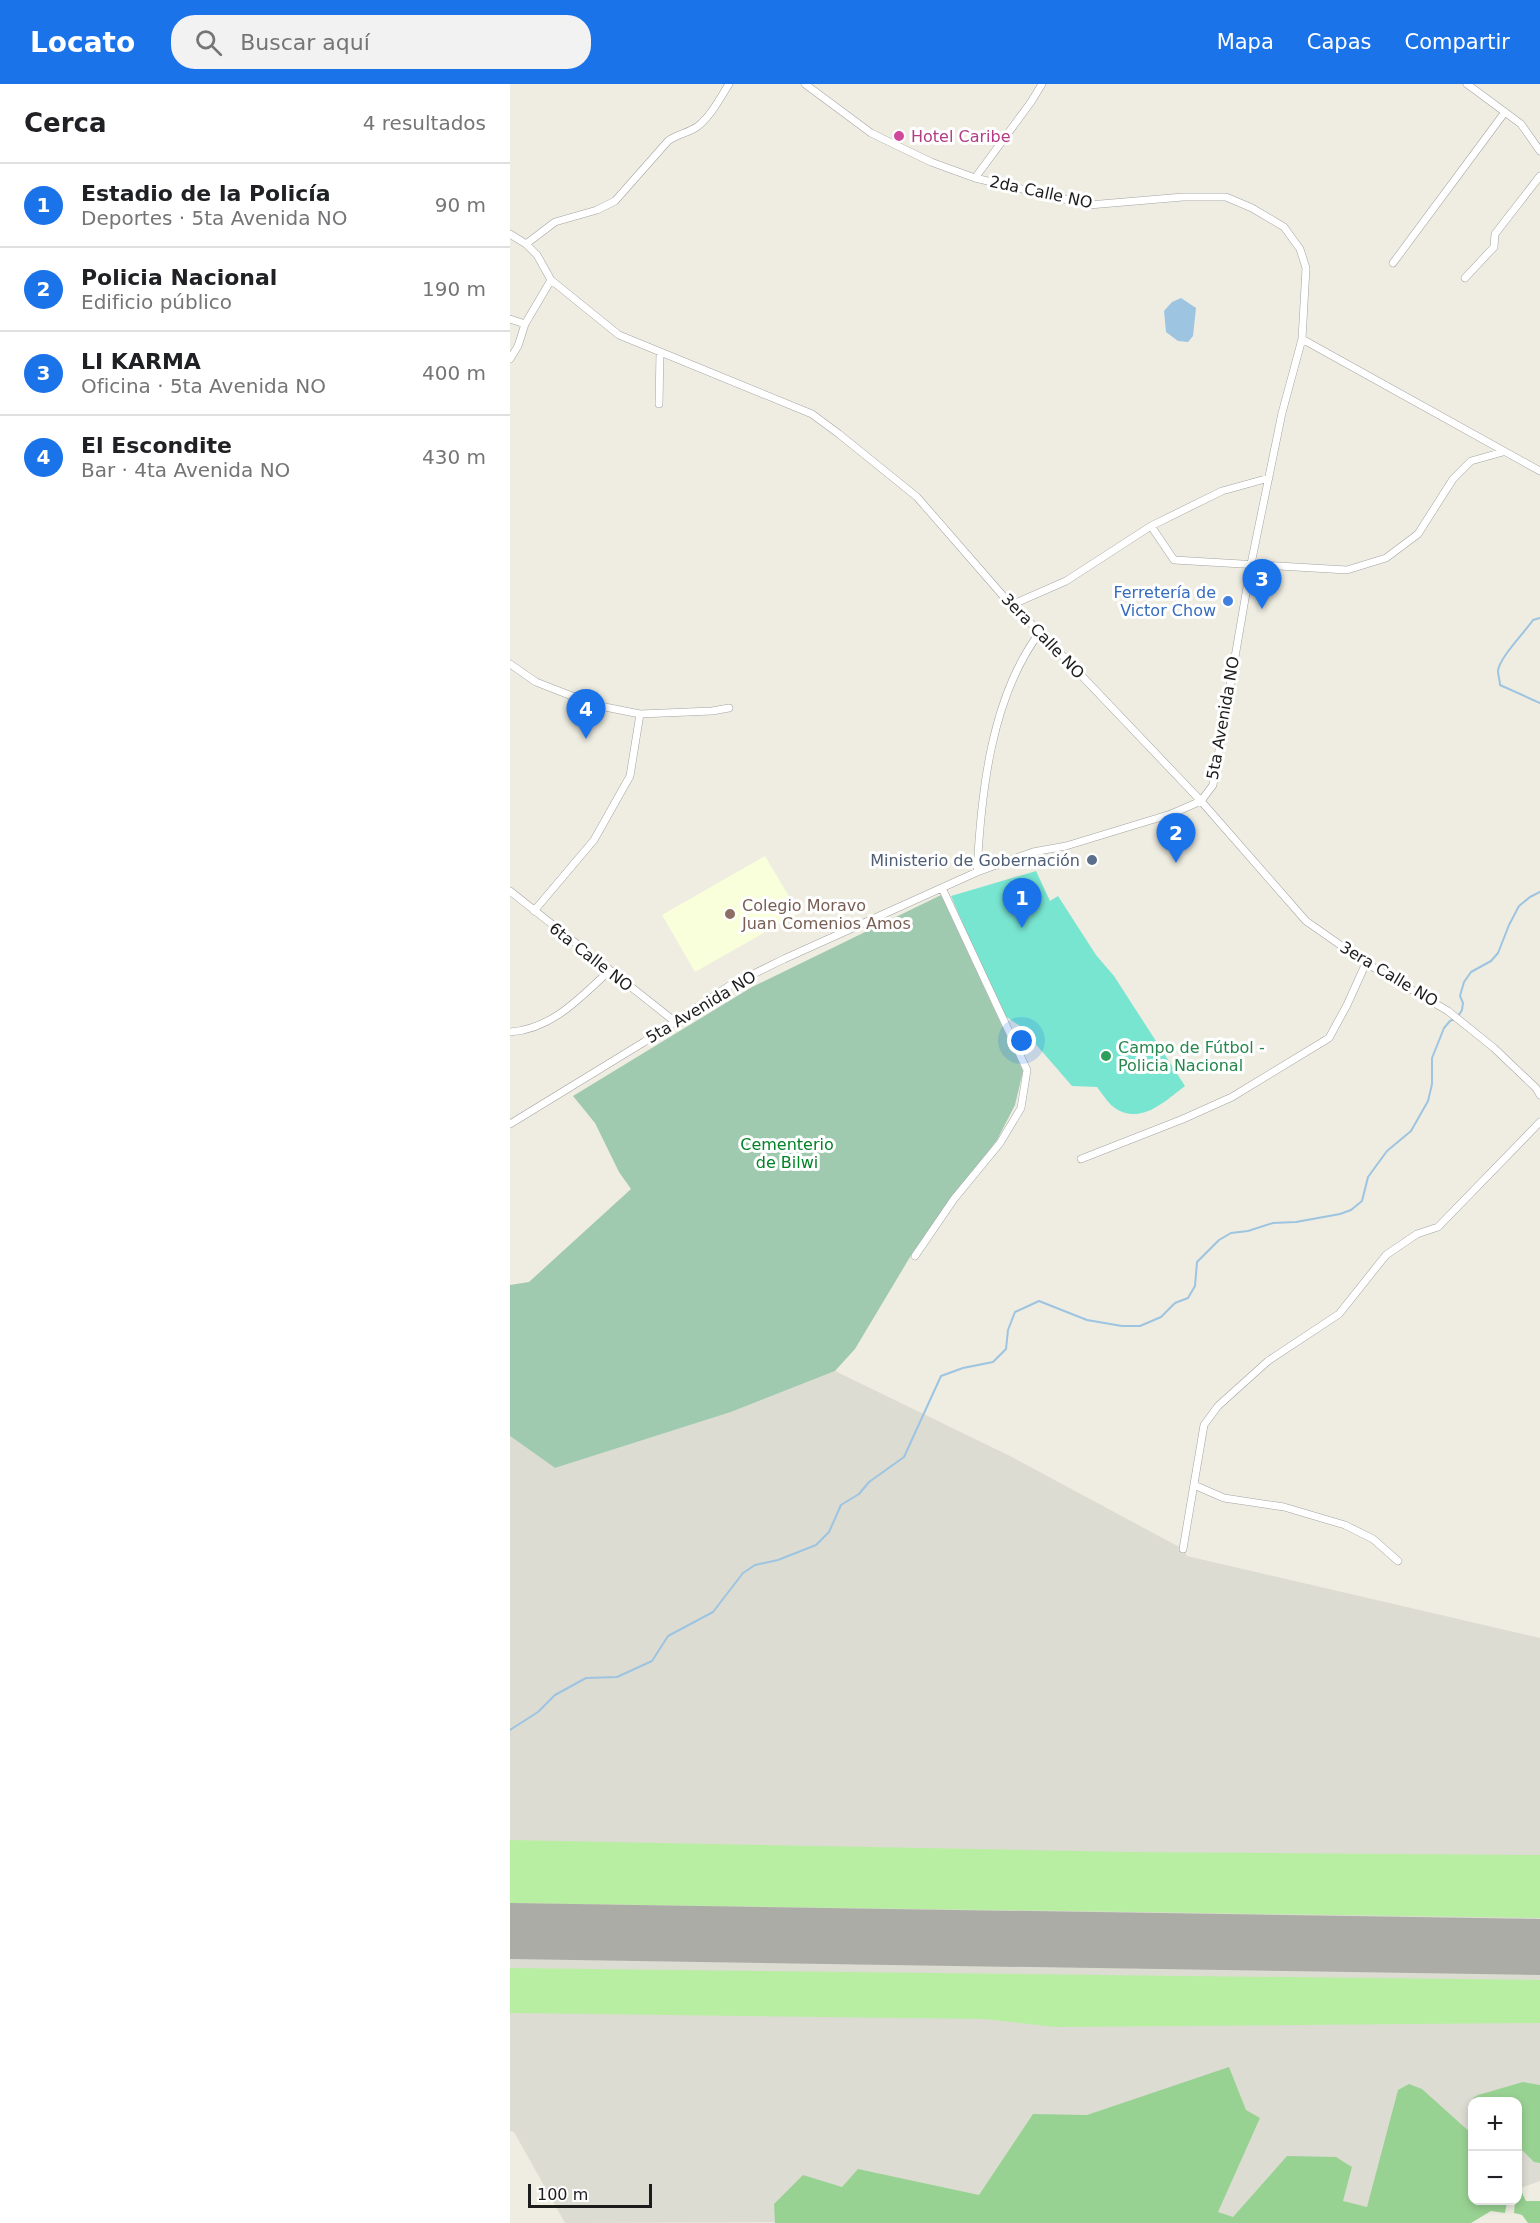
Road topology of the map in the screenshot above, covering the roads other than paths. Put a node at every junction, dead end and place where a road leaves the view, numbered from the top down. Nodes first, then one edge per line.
1 (729, 84) edge
2 (805, 84) edge
3 (1042, 84) edge
4 (1467, 84) edge
5 (1505, 112) junction
6 (1540, 151) edge
7 (1540, 176) edge
8 (975, 178) junction
9 (510, 234) edge
10 (526, 244) junction
11 (1393, 263) dead end
12 (1306, 268) joint
13 (1465, 278) dead end
14 (551, 280) junction
15 (510, 319) edge
16 (525, 324) junction
17 (1302, 339) junction
18 (660, 351) junction
19 (510, 359) edge
20 (659, 404) dead end
21 (1503, 452) junction
22 (1540, 471) edge
23 (1269, 478) junction
24 (1151, 526) junction
25 (1251, 564) junction
26 (1011, 605) junction
27 (1040, 632) junction
28 (510, 664) edge
29 (729, 708) dead end
30 (640, 714) junction
31 (1201, 801) junction
32 (977, 872) junction
33 (942, 888) junction
34 (510, 891) edge
35 (534, 911) junction
36 (1365, 963) junction
37 (609, 971) junction
38 (674, 1021) junction
39 (510, 1032) edge
40 (1540, 1095) edge
41 (1540, 1122) edge
42 (510, 1124) edge
43 (1081, 1159) dead end
44 (915, 1256) dead end
45 (1194, 1485) junction
46 (1184, 1549) dead end
47 (1398, 1561) dead end

1 - 10 street
2 - 8 street, 2da Calle NO
3 - 8 street
4 - 5 street
5 - 6 street
5 - 11 street
7 - 13 street
8 - 12 street, 2da Calle NO
9 - 10 street, 3era Calle NO
10 - 14 street, 3era Calle NO
12 - 17 street, 5ta Avenida NO
14 - 16 street
14 - 18 street, 3era Calle NO
15 - 16 street
16 - 19 street
17 - 21 street
17 - 23 street, 5ta Avenida NO
18 - 20 street
18 - 26 street, 3era Calle NO
21 - 22 street
21 - 25 street
23 - 24 street
23 - 25 street, 5ta Avenida NO
24 - 25 street
24 - 26 street
25 - 31 street, 5ta Avenida NO
26 - 27 street, 3era Calle NO
27 - 31 street, 3era Calle NO
27 - 32 street
28 - 30 street
29 - 30 street
30 - 35 street
31 - 32 street, 5ta Avenida NO
31 - 36 street, 3era Calle NO
32 - 33 street, 5ta Avenida NO
33 - 38 street, 5ta Avenida NO
33 - 44 street
34 - 35 street, 6ta Calle NO
35 - 37 street, 6ta Calle NO
36 - 40 street, 3era Calle NO
36 - 43 street
37 - 38 street, 6ta Calle NO
37 - 39 street
38 - 42 street, 5ta Avenida NO
41 - 45 street
45 - 46 street
45 - 47 street

